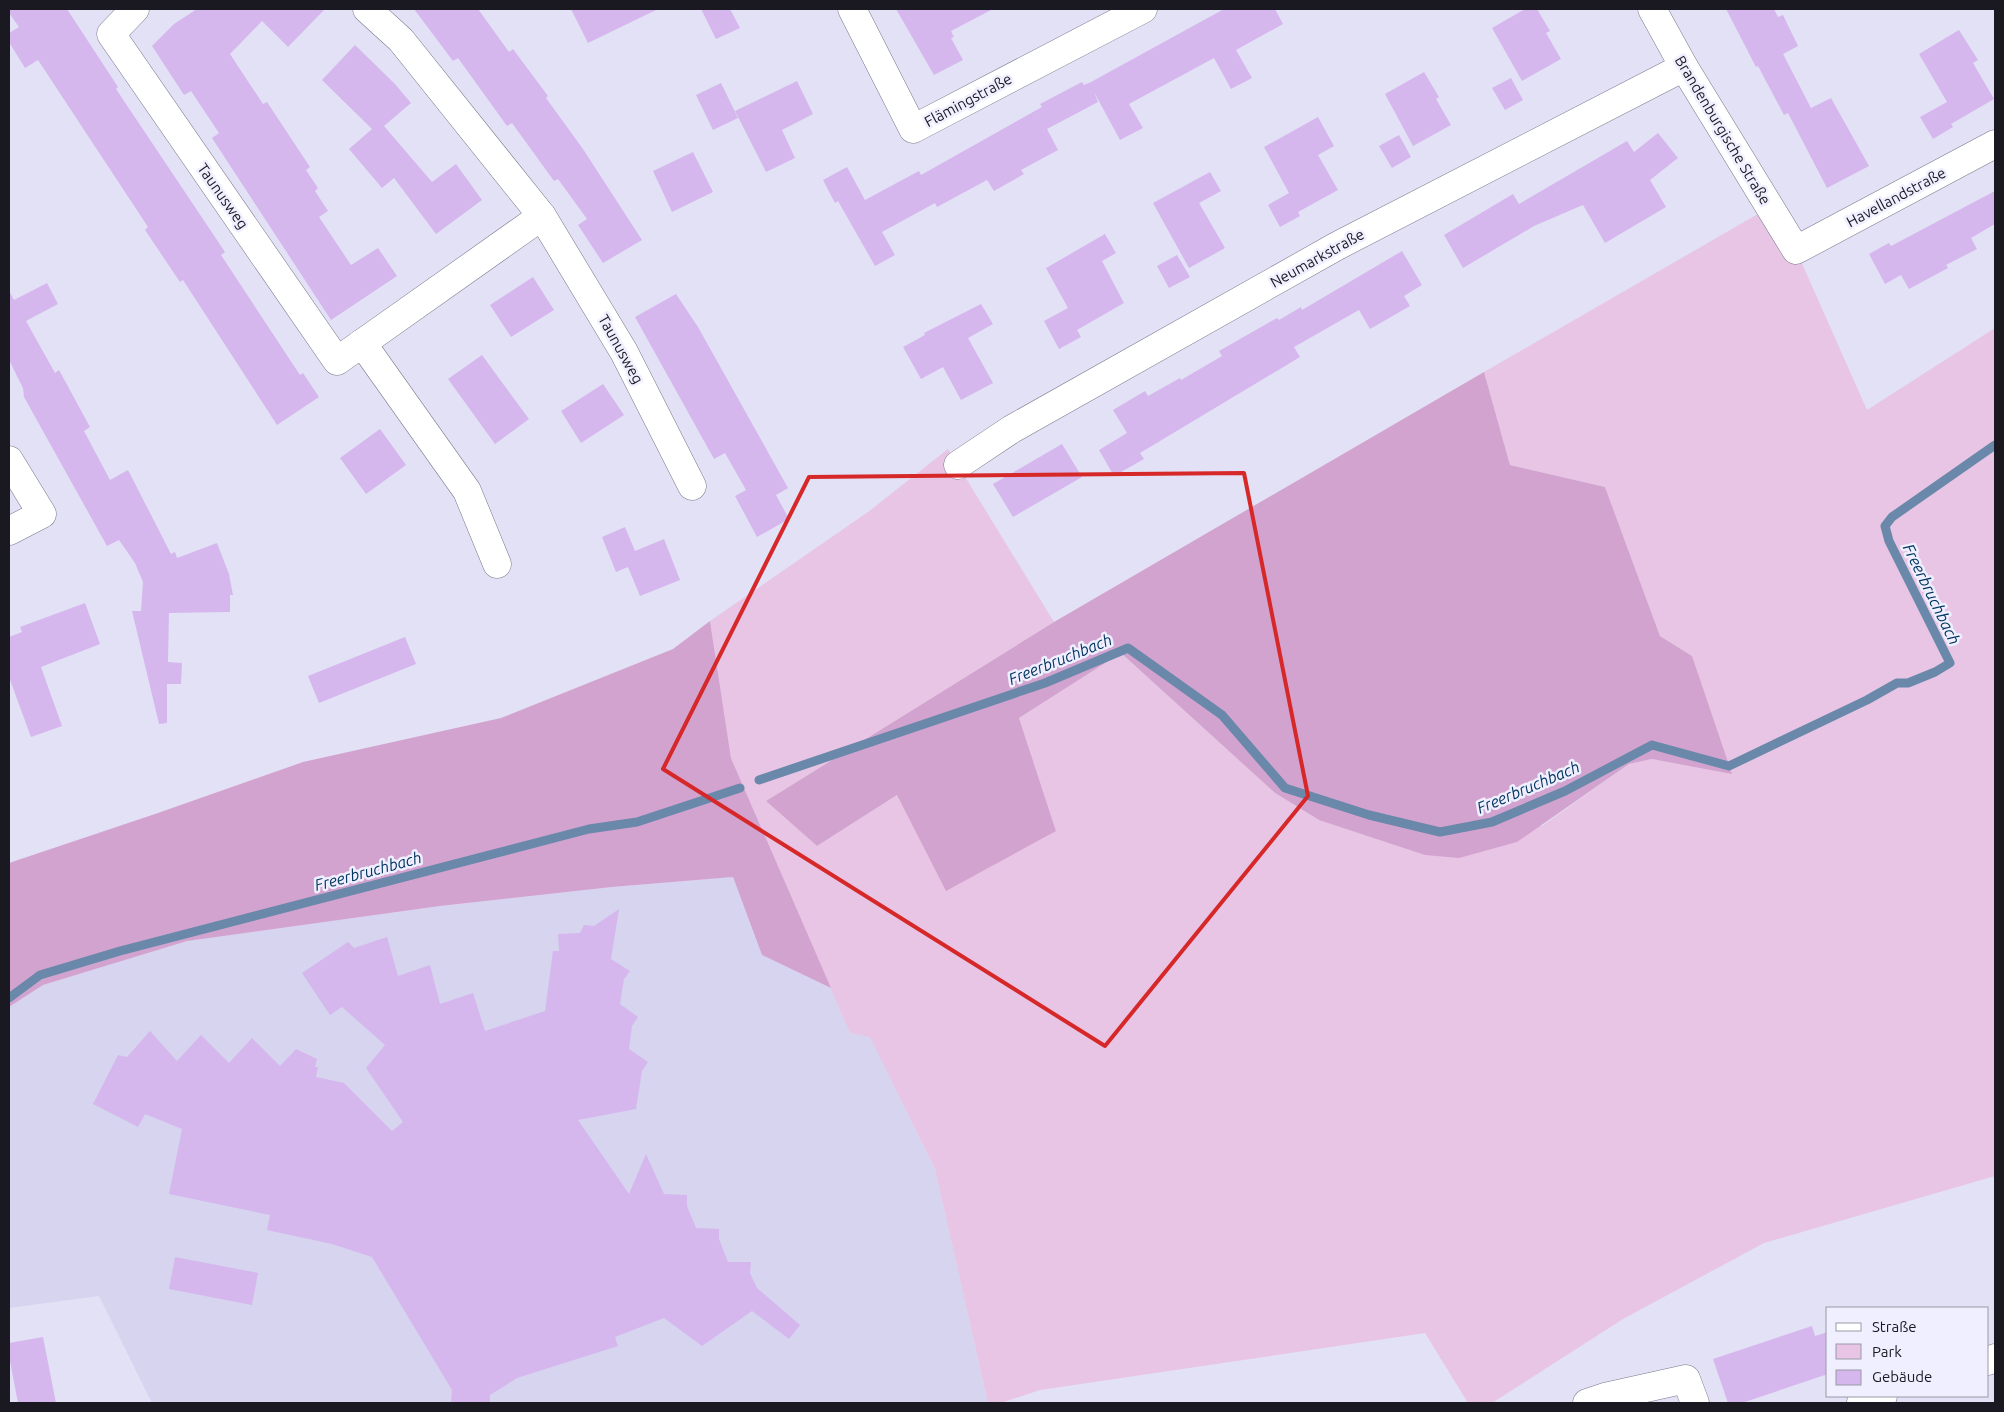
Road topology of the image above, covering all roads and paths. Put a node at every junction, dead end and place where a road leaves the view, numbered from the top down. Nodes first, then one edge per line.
1 (135, 9) edge
2 (367, 9) edge
3 (852, 9) edge
4 (1143, 9) edge
5 (1652, 9) edge
6 (1684, 67) junction
7 (1995, 144) edge
8 (542, 216) junction
9 (1796, 250) joint
10 (362, 343) junction
11 (9, 460) edge
12 (958, 465) dead end
13 (692, 486) dead end
14 (9, 531) edge
15 (497, 564) dead end
16 (1880, 1397) edge
17 (1587, 1403) edge
18 (1695, 1403) edge
19 (1861, 1403) edge

1 - 10 street, Taunusweg
2 - 8 street, Taunusweg
3 - 4 street, Flämingstraße
5 - 6 street, Brandenburgische Straße
6 - 9 street, Brandenburgische Straße
6 - 12 street, Neumarkstraße
7 - 9 street, Havellandstraße
8 - 10 street, Taunusweg
8 - 13 street, Taunusweg
10 - 15 street
11 - 14 street
16 - 19 street
17 - 18 street

